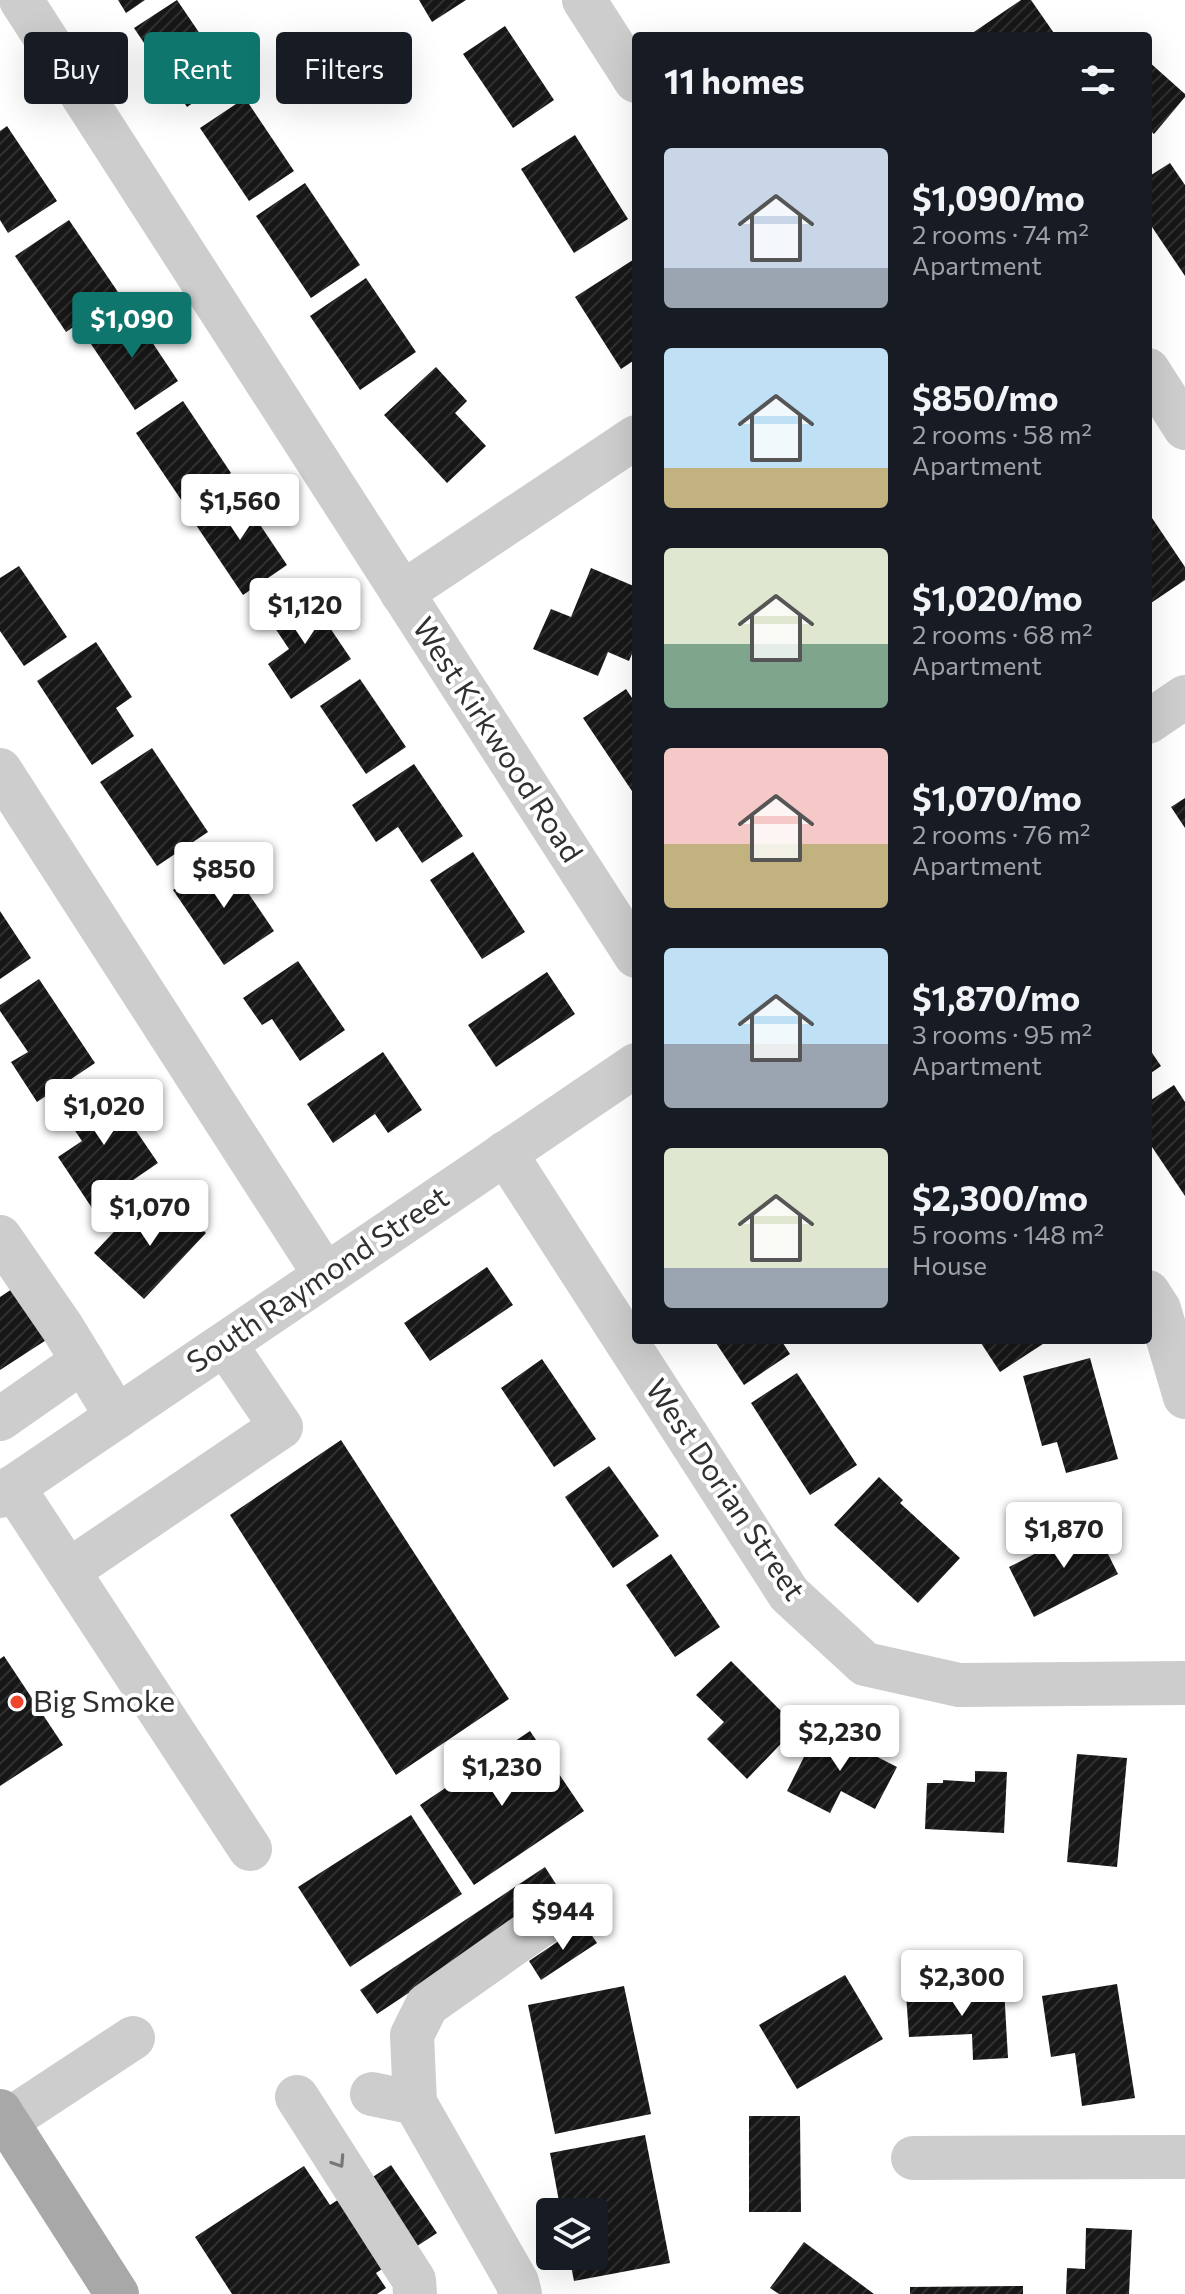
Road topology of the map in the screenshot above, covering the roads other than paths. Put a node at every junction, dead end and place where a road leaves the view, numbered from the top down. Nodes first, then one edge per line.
1 (21, 0) edge
2 (584, 0) edge
3 (632, 75) edge
4 (1152, 376) edge
5 (1185, 428) edge
6 (632, 440) edge
7 (402, 593) junction
8 (1185, 697) edge
9 (1152, 719) edge
10 (0, 770) edge
11 (632, 950) edge
12 (632, 1068) edge
13 (505, 1153) junction
14 (0, 1237) edge
15 (325, 1275) junction
16 (1152, 1298) edge
17 (225, 1344) junction
18 (83, 1361) junction
19 (1185, 1397) edge
20 (117, 1417) junction
21 (0, 1419) edge
22 (7, 1492) edge
23 (68, 1571) junction
24 (1185, 1683) edge
25 (250, 1849) dead end
26 (566, 1907) dead end
27 (133, 2038) dead end
28 (372, 2094) dead end
29 (297, 2097) dead end
30 (415, 2103) junction
31 (3, 2116) edge
32 (1185, 2157) edge
33 (913, 2158) dead end
34 (117, 2294) edge
35 (415, 2294) edge
36 (520, 2294) edge

1 - 7 street, West Kirkwood Road
2 - 3 street
4 - 5 street
6 - 7 street
7 - 11 street, West Kirkwood Road
8 - 9 street
10 - 15 street
12 - 13 street, South Raymond Street
13 - 15 street, South Raymond Street
13 - 24 street, West Dorian Street
14 - 18 street
15 - 17 street, South Raymond Street
16 - 19 street
17 - 20 street, South Raymond Street
17 - 23 street
18 - 20 street
18 - 21 street
20 - 22 street, South Raymond Street
22 - 23 street
23 - 25 street
26 - 30 street
27 - 31 street
28 - 30 street
29 -> 35 street
30 - 36 street
31 - 34 main road
32 - 33 street

